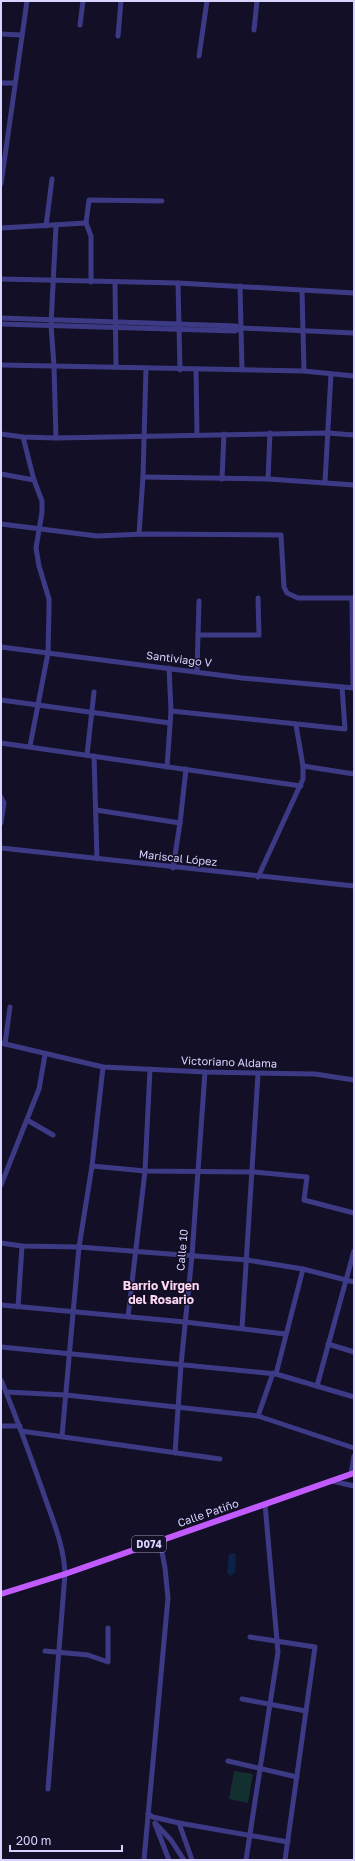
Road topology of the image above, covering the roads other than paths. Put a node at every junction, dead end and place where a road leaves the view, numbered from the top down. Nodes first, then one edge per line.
1 (27, 1) edge
2 (83, 1) edge
3 (121, 1) edge
4 (207, 1) edge
5 (257, 1) edge
6 (80, 25) dead end
7 (254, 30) dead end
8 (2, 34) edge
9 (22, 35) junction
10 (118, 36) dead end
11 (1, 40) edge
12 (199, 56) dead end
13 (1, 83) edge
14 (16, 83) junction
15 (52, 180) dead end
16 (1, 184) edge
17 (162, 201) dead end
18 (86, 223) junction
19 (46, 226) junction
20 (56, 226) junction
21 (1, 228) edge
22 (1, 279) edge
23 (52, 280) junction
24 (91, 282) junction
25 (115, 282) junction
26 (178, 283) junction
27 (240, 286) junction
28 (302, 291) junction
29 (354, 293) edge
30 (1, 318) edge
31 (51, 323) junction
32 (1, 324) edge
33 (116, 325) junction
34 (179, 326) junction
35 (241, 328) junction
36 (304, 331) junction
37 (354, 334) edge
38 (1, 365) edge
39 (54, 366) junction
40 (116, 367) junction
41 (146, 368) junction
42 (196, 369) junction
43 (180, 370) junction
44 (242, 370) junction
45 (304, 371) junction
46 (331, 374) junction
47 (354, 376) edge
48 (328, 433) junction
49 (1, 434) edge
50 (197, 434) junction
51 (224, 434) junction
52 (270, 434) junction
53 (143, 435) junction
54 (354, 435) edge
55 (23, 437) junction
56 (56, 438) junction
57 (1, 474) edge
58 (143, 477) junction
59 (222, 479) junction
60 (268, 479) junction
61 (34, 480) junction
62 (325, 482) junction
63 (354, 485) edge
64 (1, 524) edge
65 (38, 530) junction
66 (139, 534) junction
67 (258, 598) dead end
68 (353, 598) edge
69 (199, 601) dead end
70 (198, 635) junction
71 (1, 647) edge
72 (48, 653) junction
73 (169, 668) junction
74 (196, 672) junction
75 (342, 687) junction
76 (354, 688) edge
77 (94, 692) dead end
78 (1, 700) edge
79 (38, 706) junction
80 (171, 711) junction
81 (91, 712) junction
82 (170, 723) junction
83 (296, 725) junction
84 (1, 743) edge
85 (30, 746) junction
86 (87, 755) junction
87 (94, 756) junction
88 (303, 766) junction
89 (166, 767) junction
90 (186, 769) junction
91 (354, 774) edge
92 (300, 786) junction
93 (1, 797) edge
94 (96, 810) junction
95 (1, 822) edge
96 (180, 823) junction
97 (1, 848) edge
98 (97, 859) junction
99 (173, 868) junction
100 (258, 877) junction
101 (354, 886) edge
102 (10, 1007) dead end
103 (3, 1044) edge
104 (45, 1055) junction
105 (103, 1067) junction
106 (150, 1069) junction
107 (205, 1072) junction
108 (258, 1074) junction
109 (354, 1080) edge
110 (27, 1120) junction
111 (53, 1135) dead end
112 (92, 1166) junction
113 (145, 1171) junction
114 (197, 1172) junction
115 (253, 1172) junction
116 (1, 1185) edge
117 (354, 1213) edge
118 (1, 1243) edge
119 (22, 1246) junction
120 (80, 1247) junction
121 (354, 1251) edge
122 (134, 1252) junction
123 (192, 1256) junction
124 (247, 1260) junction
125 (303, 1269) junction
126 (347, 1280) junction
127 (354, 1282) edge
128 (1, 1305) edge
129 (18, 1307) junction
130 (74, 1312) junction
131 (128, 1317) junction
132 (185, 1322) junction
133 (242, 1328) junction
134 (285, 1334) junction
135 (328, 1344) junction
136 (1, 1347) edge
137 (354, 1352) edge
138 (69, 1353) junction
139 (181, 1365) junction
140 (274, 1374) junction
141 (1, 1380) edge
142 (317, 1386) junction
143 (6, 1392) junction
144 (66, 1395) junction
145 (354, 1397) edge
146 (178, 1408) junction
147 (258, 1416) junction
148 (1, 1426) edge
149 (20, 1429) junction
150 (62, 1436) junction
151 (354, 1448) edge
152 (175, 1453) junction
153 (354, 1456) edge
154 (220, 1459) dead end
155 (352, 1474) edge
156 (332, 1481) junction
157 (354, 1486) edge
158 (265, 1504) junction
159 (160, 1540) junction
160 (65, 1574) junction
161 (1, 1594) edge
162 (108, 1628) dead end
163 (250, 1637) dead end
164 (277, 1641) junction
165 (44, 1651) dead end
166 (59, 1652) junction
167 (242, 1699) dead end
168 (269, 1704) junction
169 (306, 1711) junction
170 (228, 1761) dead end
171 (260, 1768) junction
172 (297, 1776) junction
173 (48, 1788) dead end
174 (150, 1815) junction
175 (155, 1823) junction
176 (178, 1823) junction
177 (250, 1836) junction
178 (288, 1842) junction
179 (144, 1860) edge
180 (169, 1860) edge
181 (184, 1860) edge
182 (192, 1860) edge
183 (246, 1860) edge
184 (285, 1860) edge

1 - 9 street
2 - 6 street
3 - 10 street
4 - 12 street
5 - 7 street
8 - 9 street
8 - 11 street
9 - 14 street
13 - 14 street
14 - 16 street
15 - 19 street
17 - 18 street
18 - 20 street
18 - 24 street
19 - 20 street
19 - 21 street
20 - 23 street
22 - 23 street
23 - 24 street
23 - 31 street
24 - 25 street
25 - 26 street
25 - 33 street
26 - 27 street
26 - 34 street
27 - 28 street
27 - 35 street
28 - 29 street
28 - 36 street
30 - 31 street
31 - 32 street
31 - 33 street
31 - 39 street
33 - 34 street
33 - 40 street
34 - 35 street
34 - 43 street
35 - 36 street
35 - 44 street
36 - 37 street
36 - 45 street
38 - 39 street
39 - 40 street
39 - 56 street
40 - 41 street
41 - 43 street
41 - 53 street
42 - 43 street
42 - 44 street
42 - 50 street
44 - 45 street
45 - 46 street
46 - 47 street
46 - 48 street
48 - 52 street
48 - 54 street
48 - 62 street
49 - 55 street
50 - 51 street
50 - 53 street
51 - 52 street
51 - 59 street
52 - 60 street
53 - 56 street
53 - 58 street
55 - 56 street
55 - 61 street
57 - 61 street
58 - 59 street
58 - 66 street
59 - 60 street
60 - 62 street
61 - 65 street
62 - 63 street
64 - 65 street
65 - 66 street
65 - 72 street
66 - 68 street
67 - 70 street
68 - 76 street
69 - 70 street
70 - 74 street
71 - 72 street, Santiviago V
72 - 73 street, Santiviago V
72 - 79 street
73 - 74 street, Santiviago V
73 - 80 street
74 - 75 street, Santiviago V
75 - 76 street, Santiviago V
75 - 83 street
77 - 81 street
78 - 79 street
79 - 81 street
79 - 85 street
80 - 82 street
80 - 83 street
81 - 82 street
81 - 86 street
82 - 89 street
83 - 88 street
84 - 85 street
85 - 86 street
86 - 87 street
87 - 89 street
87 - 94 street
88 - 91 street
88 - 92 street
89 - 90 street
90 - 92 street
90 - 96 street
92 - 100 street
93 - 95 street
94 - 96 street
94 - 98 street
96 - 99 street
97 - 98 street, Mariscal López
98 - 99 street, Mariscal López
99 - 100 street, Mariscal López
100 - 101 street, Mariscal López
102 - 103 street
103 - 104 street, Victoriano Aldama
104 - 105 street, Victoriano Aldama
104 - 110 street
105 - 106 street, Victoriano Aldama
105 - 112 street
106 - 107 street, Victoriano Aldama
106 - 113 street
107 - 108 street, Victoriano Aldama
107 - 114 street, Calle 10
108 - 109 street, Victoriano Aldama
108 - 115 street
110 - 111 street
110 - 116 street
112 - 113 street
112 - 120 street
113 - 114 street
113 - 122 street
114 - 115 street
114 - 123 street, Calle 10
115 - 117 street
115 - 124 street
118 - 119 street
119 - 120 street
119 - 129 street
120 - 122 street
120 - 130 street
121 - 126 street
122 - 123 street
122 - 131 street
123 - 124 street
123 - 132 street, Calle 10
124 - 125 street
124 - 133 street
125 - 126 street
125 - 134 street
126 - 127 street
126 - 135 street
128 - 129 street
129 - 130 street
130 - 131 street
130 - 138 street
131 - 132 street
132 - 133 street
132 - 139 street, Calle 10
133 - 134 street
134 - 140 street
135 - 137 street
135 - 142 street
136 - 138 street
138 - 139 street
138 - 144 street
139 - 140 street
139 - 146 street, Calle 10
140 - 142 street
140 - 147 street
141 - 143 street
142 - 145 street
143 - 144 street
143 - 149 street
144 - 146 street
144 - 150 street
146 - 147 street
146 - 152 street, Calle 10
147 - 151 street
148 - 149 street
149 - 150 street
149 - 160 street
150 - 152 street
152 - 154 street
153 - 155 street
155 - 156 main road, Calle Patiño / D074
156 - 157 street
156 - 158 main road, Calle Patiño / D074
158 - 159 main road, Calle Patiño / D074
158 - 164 street
159 - 160 main road, Calle Patiño / D074
159 - 174 street
160 - 161 main road, Calle Patiño / D074
160 - 166 street
162 - 166 street
163 - 164 street
164 - 168 street
164 - 169 street
165 - 166 street
166 - 173 street
167 - 168 street
168 - 169 street
168 - 171 street
169 - 172 street
170 - 171 street
171 - 172 street
171 - 177 street
172 - 178 street
174 - 175 street
174 - 176 street
174 - 179 street
175 - 180 street
175 - 181 street
176 - 177 street
176 - 182 street
177 - 178 street
177 - 183 street
178 - 184 street

